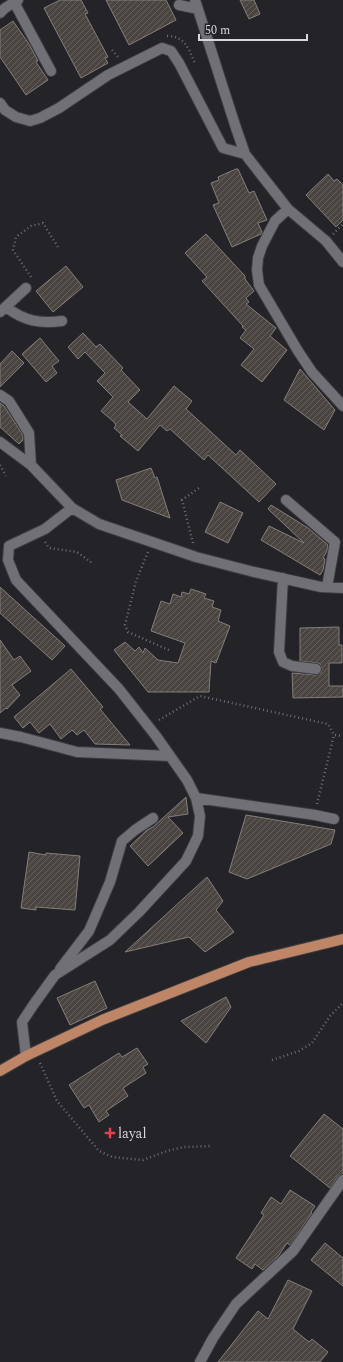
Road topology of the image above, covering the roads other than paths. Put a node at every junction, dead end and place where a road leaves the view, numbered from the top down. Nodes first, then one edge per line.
1 (16, 1) edge
2 (179, 5) dead end
3 (196, 5) edge
4 (0, 13) edge
5 (51, 71) dead end
6 (0, 103) edge
7 (245, 154) junction
8 (288, 209) junction
9 (343, 262) edge
10 (26, 288) road end
11 (3, 309) edge
12 (62, 321) dead end
13 (0, 395) edge
14 (343, 406) edge
15 (0, 442) edge
16 (31, 465) junction
17 (286, 500) dead end
18 (72, 508) junction
19 (4, 544) edge
20 (283, 578) junction
21 (327, 587) junction
22 (343, 588) edge
23 (316, 669) dead end
24 (0, 733) edge
25 (170, 756) junction
26 (196, 798) junction
27 (153, 818) dead end
28 (334, 819) dead end
29 (343, 939) edge
30 (55, 975) junction
31 (30, 1054) junction
32 (0, 1071) edge
33 (343, 1180) edge
34 (200, 1362) edge

1 - 4 street
1 - 5 street
2 - 3 street
3 - 7 street
6 - 7 street
7 - 8 street
8 - 9 street
8 - 14 street
10 - 11 street
11 - 12 street
13 - 16 street
15 - 16 street
16 - 18 street
17 - 21 street
18 - 19 street
18 - 20 street
19 - 25 street
20 - 21 street
20 - 23 street
21 - 22 street
24 - 25 street
25 - 26 street
26 - 28 street
26 - 30 street
27 - 30 street
29 - 31 main road
30 - 31 street
31 - 32 main road
33 - 34 street

